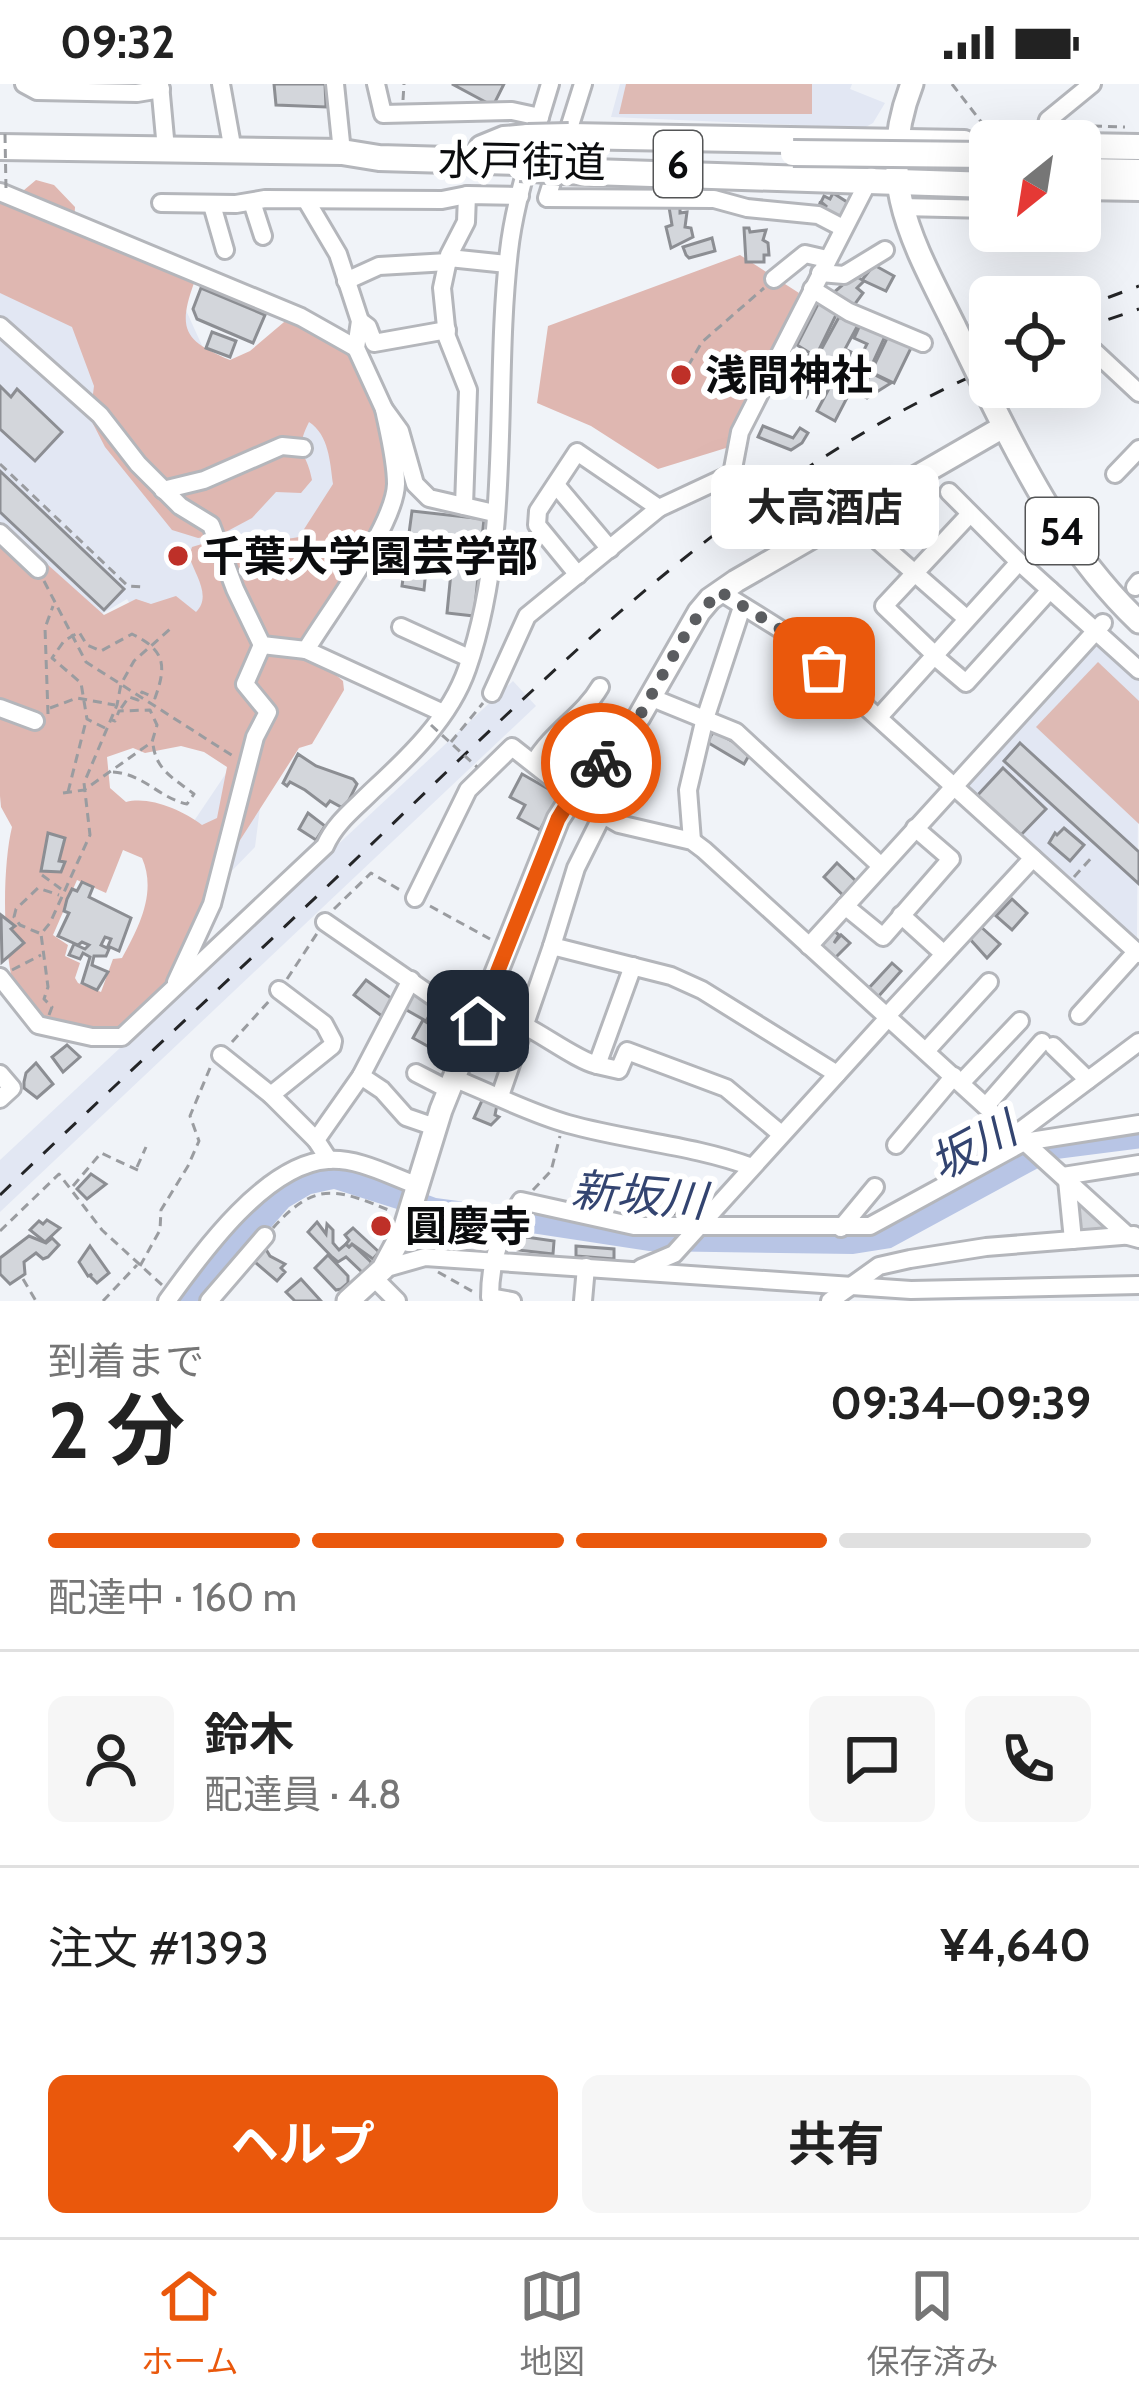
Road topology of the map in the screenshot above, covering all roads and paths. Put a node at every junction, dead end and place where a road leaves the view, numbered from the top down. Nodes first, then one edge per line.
1 (24, 84) edge
2 (221, 84) edge
3 (334, 84) edge
4 (376, 84) edge
5 (550, 84) edge
6 (583, 84) edge
7 (912, 84) edge
8 (952, 84) edge
9 (1092, 84) edge
10 (160, 87) edge
11 (980, 120) edge
12 (1056, 120) edge
13 (1101, 127) edge
14 (1139, 128) edge
15 (2, 141) edge
16 (896, 141) junction
17 (969, 143) edge
18 (527, 146) junction
19 (1101, 146) edge
20 (1139, 146) edge
21 (166, 149) junction
22 (232, 151) junction
23 (342, 152) junction
24 (564, 155) junction
25 (969, 155) edge
26 (1101, 156) edge
27 (1139, 157) edge
28 (794, 159) junction
29 (969, 168) edge
30 (1101, 171) edge
31 (1139, 172) edge
32 (868, 181) junction
33 (969, 187) edge
34 (1101, 188) edge
35 (1139, 188) edge
36 (3, 190) edge
37 (898, 195) junction
38 (466, 196) junction
39 (520, 196) junction
40 (306, 200) junction
41 (252, 202) junction
42 (161, 203) dead end
43 (212, 205) junction
44 (969, 205) edge
45 (843, 228) junction
46 (262, 236) dead end
47 (225, 250) dead end
48 (885, 250) dead end
49 (448, 260) junction
50 (507, 264) junction
51 (820, 274) junction
52 (774, 279) joint
53 (346, 281) junction
54 (360, 321) junction
55 (0, 326) edge
56 (447, 329) junction
57 (923, 343) dead end
58 (356, 349) junction
59 (1101, 358) edge
60 (688, 366) dead end
61 (1139, 393) edge
62 (384, 410) junction
63 (1004, 427) junction
64 (303, 448) dead end
65 (1139, 448) edge
66 (0, 464) edge
67 (1114, 474) dead end
68 (556, 485) junction
69 (164, 490) junction
70 (949, 492) dead end
71 (464, 506) junction
72 (659, 508) junction
73 (494, 513) junction
74 (969, 515) junction
75 (0, 533) edge
76 (877, 540) dead end
77 (610, 549) junction
78 (1019, 562) junction
79 (38, 568) joint
80 (916, 572) junction
81 (578, 575) junction
82 (142, 587) dead end
83 (1051, 590) junction
84 (719, 591) junction
85 (54, 605) junction
86 (742, 608) junction
87 (966, 618) junction
88 (1139, 622) edge
89 (400, 627) dead end
90 (1100, 627) junction
91 (170, 629) dead end
92 (72, 636) junction
93 (152, 645) junction
94 (262, 645) junction
95 (306, 650) junction
96 (934, 655) junction
97 (469, 658) junction
98 (1139, 670) edge
99 (121, 684) junction
100 (600, 687) dead end
101 (492, 693) joint
102 (140, 696) junction
103 (650, 697) junction
104 (82, 698) junction
105 (0, 708) edge
106 (118, 708) junction
107 (44, 716) junction
108 (879, 717) junction
109 (86, 719) junction
110 (436, 719) junction
111 (704, 722) junction
112 (106, 729) junction
113 (152, 742) junction
114 (451, 742) junction
115 (534, 763) junction
116 (247, 764) junction
117 (477, 767) dead end
118 (111, 772) junction
119 (955, 786) junction
120 (84, 790) junction
121 (572, 796) junction
122 (602, 816) junction
123 (915, 828) junction
124 (692, 842) junction
125 (1093, 856) dead end
126 (1033, 858) junction
127 (881, 866) junction
128 (42, 875) dead end
129 (1065, 887) junction
130 (62, 893) junction
131 (415, 898) junction
132 (845, 906) junction
133 (901, 915) junction
134 (325, 922) junction
135 (41, 934) junction
136 (552, 946) junction
137 (809, 946) junction
138 (507, 948) junction
139 (944, 953) junction
140 (1138, 953) edge
141 (43, 954) junction
142 (633, 966) junction
143 (0, 977) edge
144 (411, 980) junction
145 (989, 982) dead end
146 (175, 988) junction
147 (279, 990) junction
148 (1079, 1015) dead end
149 (887, 1017) junction
150 (478, 1021) junction
151 (1020, 1021) dead end
152 (45, 1025) junction
153 (525, 1026) junction
154 (1139, 1042) edge
155 (926, 1051) junction
156 (220, 1055) junction
157 (597, 1065) junction
158 (416, 1072) dead end
159 (0, 1074) edge
160 (837, 1074) junction
161 (361, 1076) junction
162 (957, 1080) junction
163 (1088, 1080) junction
164 (451, 1084) junction
165 (271, 1095) junction
166 (500, 1096) junction
167 (0, 1099) edge
168 (986, 1106) junction
169 (563, 1123) junction
170 (1139, 1124) edge
171 (435, 1127) junction
172 (781, 1134) junction
173 (1020, 1138) junction
174 (316, 1140) junction
175 (896, 1144) dead end
176 (146, 1148) dead end
177 (329, 1160) junction
178 (1139, 1164) edge
179 (752, 1167) junction
180 (136, 1168) junction
181 (142, 1172) dead end
182 (1062, 1175) junction
183 (72, 1187) junction
184 (875, 1187) dead end
185 (418, 1188) junction
186 (521, 1201) junction
187 (406, 1218) junction
188 (701, 1224) junction
189 (841, 1228) junction
190 (0, 1231) edge
191 (500, 1232) junction
192 (265, 1236) joint
193 (1135, 1236) edge
194 (1073, 1240) junction
195 (492, 1261) junction
196 (428, 1262) junction
197 (139, 1264) junction
198 (586, 1267) junction
199 (635, 1270) junction
200 (378, 1273) junction
201 (23, 1280) dead end
202 (780, 1280) junction
203 (1139, 1285) edge
204 (851, 1286) junction
205 (170, 1298) edge
206 (490, 1298) junction
207 (36, 1301) edge
208 (103, 1301) edge
209 (209, 1301) edge
210 (347, 1301) edge
211 (397, 1301) edge
212 (512, 1301) edge
213 (583, 1301) edge
214 (790, 1301) edge
215 (830, 1301) edge

1 - 10 street
2 - 22 street
3 - 23 street
4 - 18 street
5 - 18 street
6 - 24 street
7 - 16 main road
8 - 11 path
9 - 12 street
10 - 21 street
13 - 14 path
15 - 21 highway, 水戸街道
15 - 36 path, bridge
16 - 17 highway
16 - 24 highway
16 - 32 street
16 - 37 main road
18 - 23 highway, 水戸街道
18 - 24 highway, bridge
18 - 24 highway, bridge
18 - 39 street
19 - 20 highway
21 - 22 highway, 水戸街道
22 - 23 highway, 水戸街道
24 - 28 highway, 水戸街道 / 6
24 - 32 highway
24 - 45 street
25 - 28 highway, 水戸街道 / 6, bridge
26 - 27 highway
28 - 29 highway, 水戸街道 / 6
30 - 31 highway
32 - 37 highway
32 - 45 street
33 - 37 highway
34 - 35 highway
36 - 58 street
37 - 44 street
37 - 63 main road, bridge
38 - 39 street
38 - 40 street
38 - 49 street
39 - 50 street
40 - 41 street
40 - 53 street
41 - 43 street
41 - 46 street
42 - 43 street
43 - 47 street
45 - 51 street
48 - 51 street
49 - 50 street
49 - 53 street
49 - 56 street
50 - 73 street
51 - 52 street
51 - 57 street
51 - 72 street
52 - 60 path
53 - 54 street
54 - 56 street
54 - 58 street
55 - 69 street
56 - 71 street
58 - 62 street
59 - 61 street
62 - 71 street
62 - 95 street
63 - 84 main road
63 - 88 main road, 54
64 - 69 street
65 - 67 street
66 - 82 path
68 - 72 street
68 - 77 street
68 - 81 street
69 - 94 street
70 - 74 street
71 - 73 street
72 - 77 street
73 - 97 street
74 - 78 street
74 - 80 street
75 - 79 street
76 - 80 street
77 - 81 street
78 - 83 street
78 - 87 street
79 - 85 path
80 - 87 street
80 - 96 street
81 - 101 street
83 - 90 street
83 - 96 street
84 - 86 street
84 - 103 main road
85 - 92 path
85 - 107 path
86 - 108 street
86 - 111 street
87 - 96 street
89 - 97 street
90 - 98 street
90 - 119 street
91 - 93 path
92 - 93 path
92 - 99 path
92 - 104 path
93 - 99 path
93 - 102 path
94 - 95 street
94 - 116 street
95 - 110 street
96 - 108 street
97 - 110 street
99 - 102 path
99 - 106 path
100 - 115 street
101 - 114 path
102 - 106 path
102 - 116 path
103 - 111 street
103 - 121 main road
104 - 106 path
104 - 107 path
104 - 109 path
105 - 107 street
106 - 112 path
106 - 113 path
108 - 119 street
109 - 112 path
109 - 120 path
110 - 114 path, bridge
110 - 146 street
111 - 124 street
111 - 127 street
112 - 120 path
113 - 118 path
113 - 118 path
114 - 117 path, bridge
115 - 121 street
115 - 131 street
116 - 146 street
118 - 120 path
119 - 123 street
119 - 126 street
120 - 130 path
121 - 122 street
121 - 138 main road
122 - 124 street
122 - 136 street
123 - 127 street
123 - 133 street
124 - 137 street
125 - 129 path
126 - 129 street
126 - 139 street
127 - 132 street
128 - 130 path
129 - 140 street
130 - 135 path
130 - 135 path
131 - 134 path
131 - 138 path
132 - 133 street
132 - 137 street
133 - 139 street
134 - 144 street
134 - 147 path
135 - 141 path
136 - 142 street
136 - 153 street
137 - 149 street
138 - 150 main road
139 - 149 street
140 - 148 street
141 - 143 path
141 - 152 path
142 - 157 street
142 - 160 street
143 - 152 street
144 - 150 street
144 - 161 street
145 - 155 street
146 - 152 street
147 - 156 path
147 - 165 street
149 - 155 street
149 - 160 street
150 - 164 main road
151 - 162 street
153 - 157 street
153 - 166 street
154 - 163 street
155 - 162 street
156 - 165 street
156 - 197 path
157 - 172 street
158 - 164 street
159 - 167 street
160 - 172 street
161 - 171 street
161 - 174 street
162 - 168 street
162 - 175 street
163 - 168 street
163 - 173 street
164 - 166 street
164 - 171 main road
165 - 174 street
166 - 169 street
168 - 173 street
169 - 179 street
169 - 186 path
170 - 173 street
171 - 185 main road
172 - 179 street
173 - 182 street
173 - 189 street
174 - 177 street
176 - 180 path
177 - 185 street
177 - 205 street
178 - 182 street
179 - 188 street
180 - 181 path
180 - 183 path
182 - 193 street
182 - 194 street
183 - 190 path
183 - 197 path
184 - 189 street
185 - 187 main road
186 - 188 street
186 - 191 street
187 - 191 path
187 - 192 path
187 - 196 street
187 - 200 main road
188 - 189 street
188 - 199 street
191 - 195 street
192 - 209 street
193 - 194 street
194 - 204 street
195 - 196 street
195 - 198 street
195 - 206 street
196 - 200 street
196 - 206 path
197 - 205 path
197 - 208 path
198 - 199 street
198 - 213 street
199 - 202 street
200 - 210 main road
200 - 211 street
201 - 207 path
202 - 204 street
202 - 214 street
203 - 204 street
204 - 215 street
206 - 212 street

